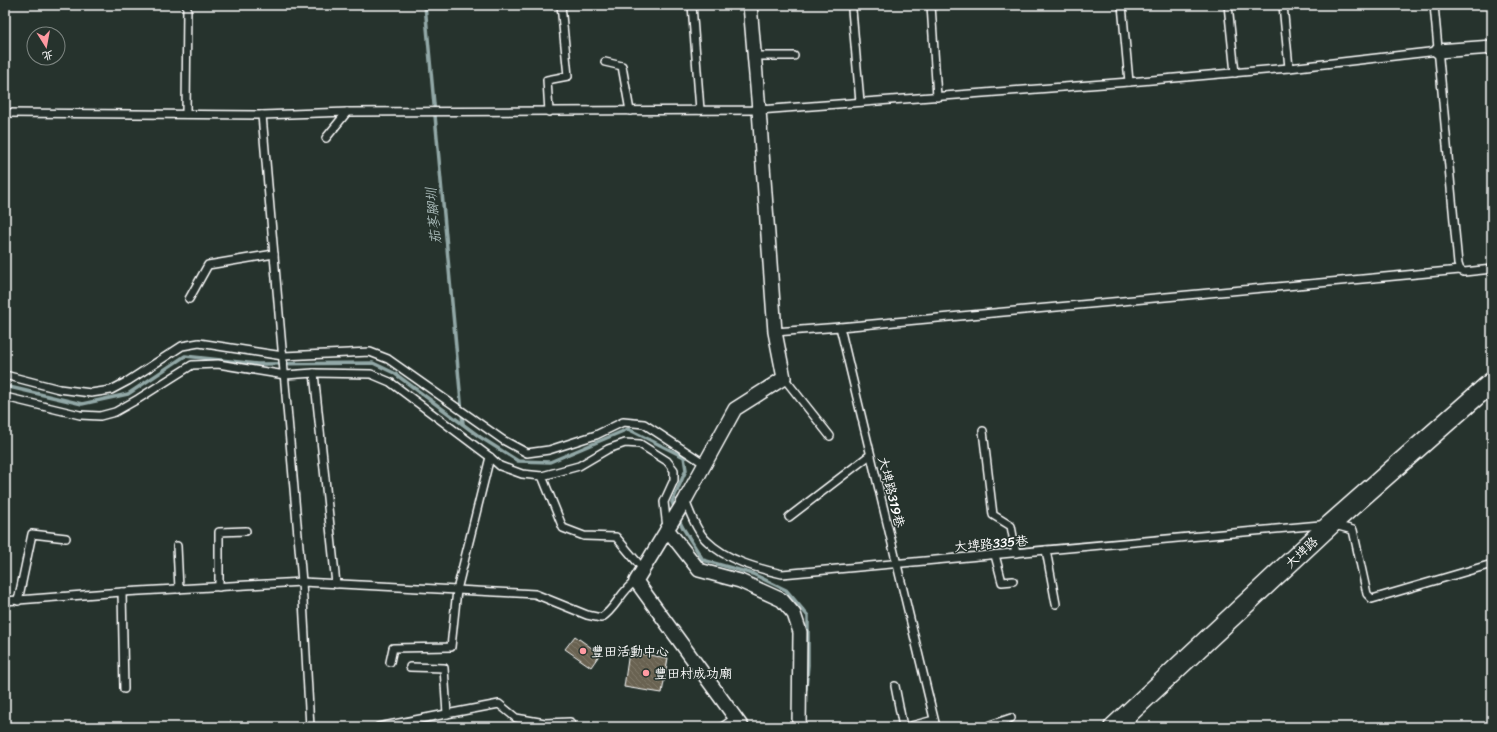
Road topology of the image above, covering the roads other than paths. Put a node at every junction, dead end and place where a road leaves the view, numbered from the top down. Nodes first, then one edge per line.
1 (187, 5) edge
2 (561, 5) edge
3 (692, 5) edge
4 (750, 5) edge
5 (931, 5) edge
6 (1122, 5) edge
7 (1228, 5) edge
8 (1283, 5) edge
9 (1434, 5) edge
10 (852, 10) dead end
11 (1492, 47) edge
12 (1438, 51) junction
13 (755, 56) junction
14 (794, 56) dead end
15 (605, 62) dead end
16 (1289, 68) junction
17 (1235, 73) junction
18 (1129, 82) junction
19 (938, 97) junction
20 (860, 102) junction
21 (700, 110) junction
22 (759, 110) junction
23 (630, 111) junction
24 (347, 112) junction
25 (549, 112) junction
26 (5, 113) edge
27 (186, 114) junction
28 (262, 115) junction
29 (326, 138) dead end
30 (274, 254) junction
31 (1492, 269) edge
32 (1460, 270) junction
33 (189, 299) dead end
34 (840, 327) junction
35 (775, 332) junction
36 (283, 356) junction
37 (314, 373) junction
38 (5, 375) edge
39 (284, 375) junction
40 (784, 378) junction
41 (1492, 382) edge
42 (5, 397) edge
43 (983, 431) dead end
44 (830, 436) dead end
45 (870, 455) junction
46 (490, 457) junction
47 (705, 464) junction
48 (542, 476) junction
49 (685, 500) junction
50 (789, 517) dead end
51 (1331, 524) junction
52 (667, 529) junction
53 (246, 531) dead end
54 (66, 538) dead end
55 (177, 546) dead end
56 (1046, 550) junction
57 (1016, 553) junction
58 (995, 555) junction
59 (897, 564) junction
60 (1492, 564) edge
61 (643, 569) junction
62 (636, 581) junction
63 (1013, 581) dead end
64 (302, 582) junction
65 (336, 584) junction
66 (219, 587) junction
67 (179, 589) junction
68 (458, 590) junction
69 (122, 592) junction
70 (5, 601) edge
71 (18, 601) junction
72 (1056, 604) dead end
73 (390, 662) dead end
74 (410, 667) dead end
75 (895, 686) dead end
76 (124, 689) dead end
77 (448, 714) junction
78 (1011, 718) dead end
79 (739, 723) edge
80 (935, 723) edge
81 (398, 725) edge
82 (310, 727) edge
83 (378, 727) edge
84 (573, 727) edge
85 (722, 727) edge
86 (798, 727) edge
87 (903, 727) edge
88 (907, 727) edge
89 (991, 727) edge
90 (1114, 727) edge

1 - 27 lane
2 - 25 lane
3 - 21 lane
4 - 13 street
5 - 19 lane
6 - 18 lane
7 - 17 lane
8 - 16 lane
9 - 12 lane
10 - 20 lane
11 - 12 street
12 - 16 lane
12 - 32 lane
13 - 14 lane
13 - 22 street
15 - 23 lane
16 - 17 lane
17 - 18 lane
18 - 19 lane
19 - 20 lane
20 - 22 lane
21 - 22 lane
21 - 23 lane
22 - 35 street
23 - 25 lane
24 - 25 lane
24 - 28 lane
24 - 29 lane
26 - 27 lane
27 - 28 lane
28 - 30 lane
30 - 33 lane
30 - 36 lane
31 - 32 lane
32 - 34 lane
34 - 35 lane
34 - 45 lane, 大埤路319巷
35 - 40 street
36 - 38 lane
36 - 39 lane
36 - 47 lane
37 - 39 lane
37 - 46 lane
37 - 65 lane
39 - 42 lane
39 - 64 lane
40 - 44 lane
40 - 47 street
41 - 51 main road, 大埤路
43 - 57 lane
45 - 50 lane
45 - 59 lane, 大埤路319巷
46 - 48 lane
46 - 68 lane
47 - 49 street
48 - 52 lane
48 - 61 lane
49 - 52 street
49 - 59 lane, 大埤路335巷
51 - 56 lane, 大埤路335巷
51 - 60 lane
51 - 90 main road, 大埤路
52 - 61 street
52 - 86 street
53 - 66 lane
54 - 71 lane
55 - 67 lane
56 - 57 lane, 大埤路335巷
56 - 72 lane
57 - 58 lane, 大埤路335巷
58 - 59 lane, 大埤路335巷
58 - 63 lane
59 - 80 lane, 大埤路319巷
61 - 62 street
62 - 68 lane
62 - 79 street
64 - 65 lane
64 - 66 lane
64 - 82 lane
65 - 68 lane
66 - 67 lane
67 - 69 lane
68 - 73 lane
69 - 71 lane
69 - 76 lane
70 - 71 lane
74 - 77 lane
75 - 87 lane
77 - 81 lane
77 - 84 lane
78 - 89 lane
79 - 85 lane
80 - 88 lane
81 - 83 lane

